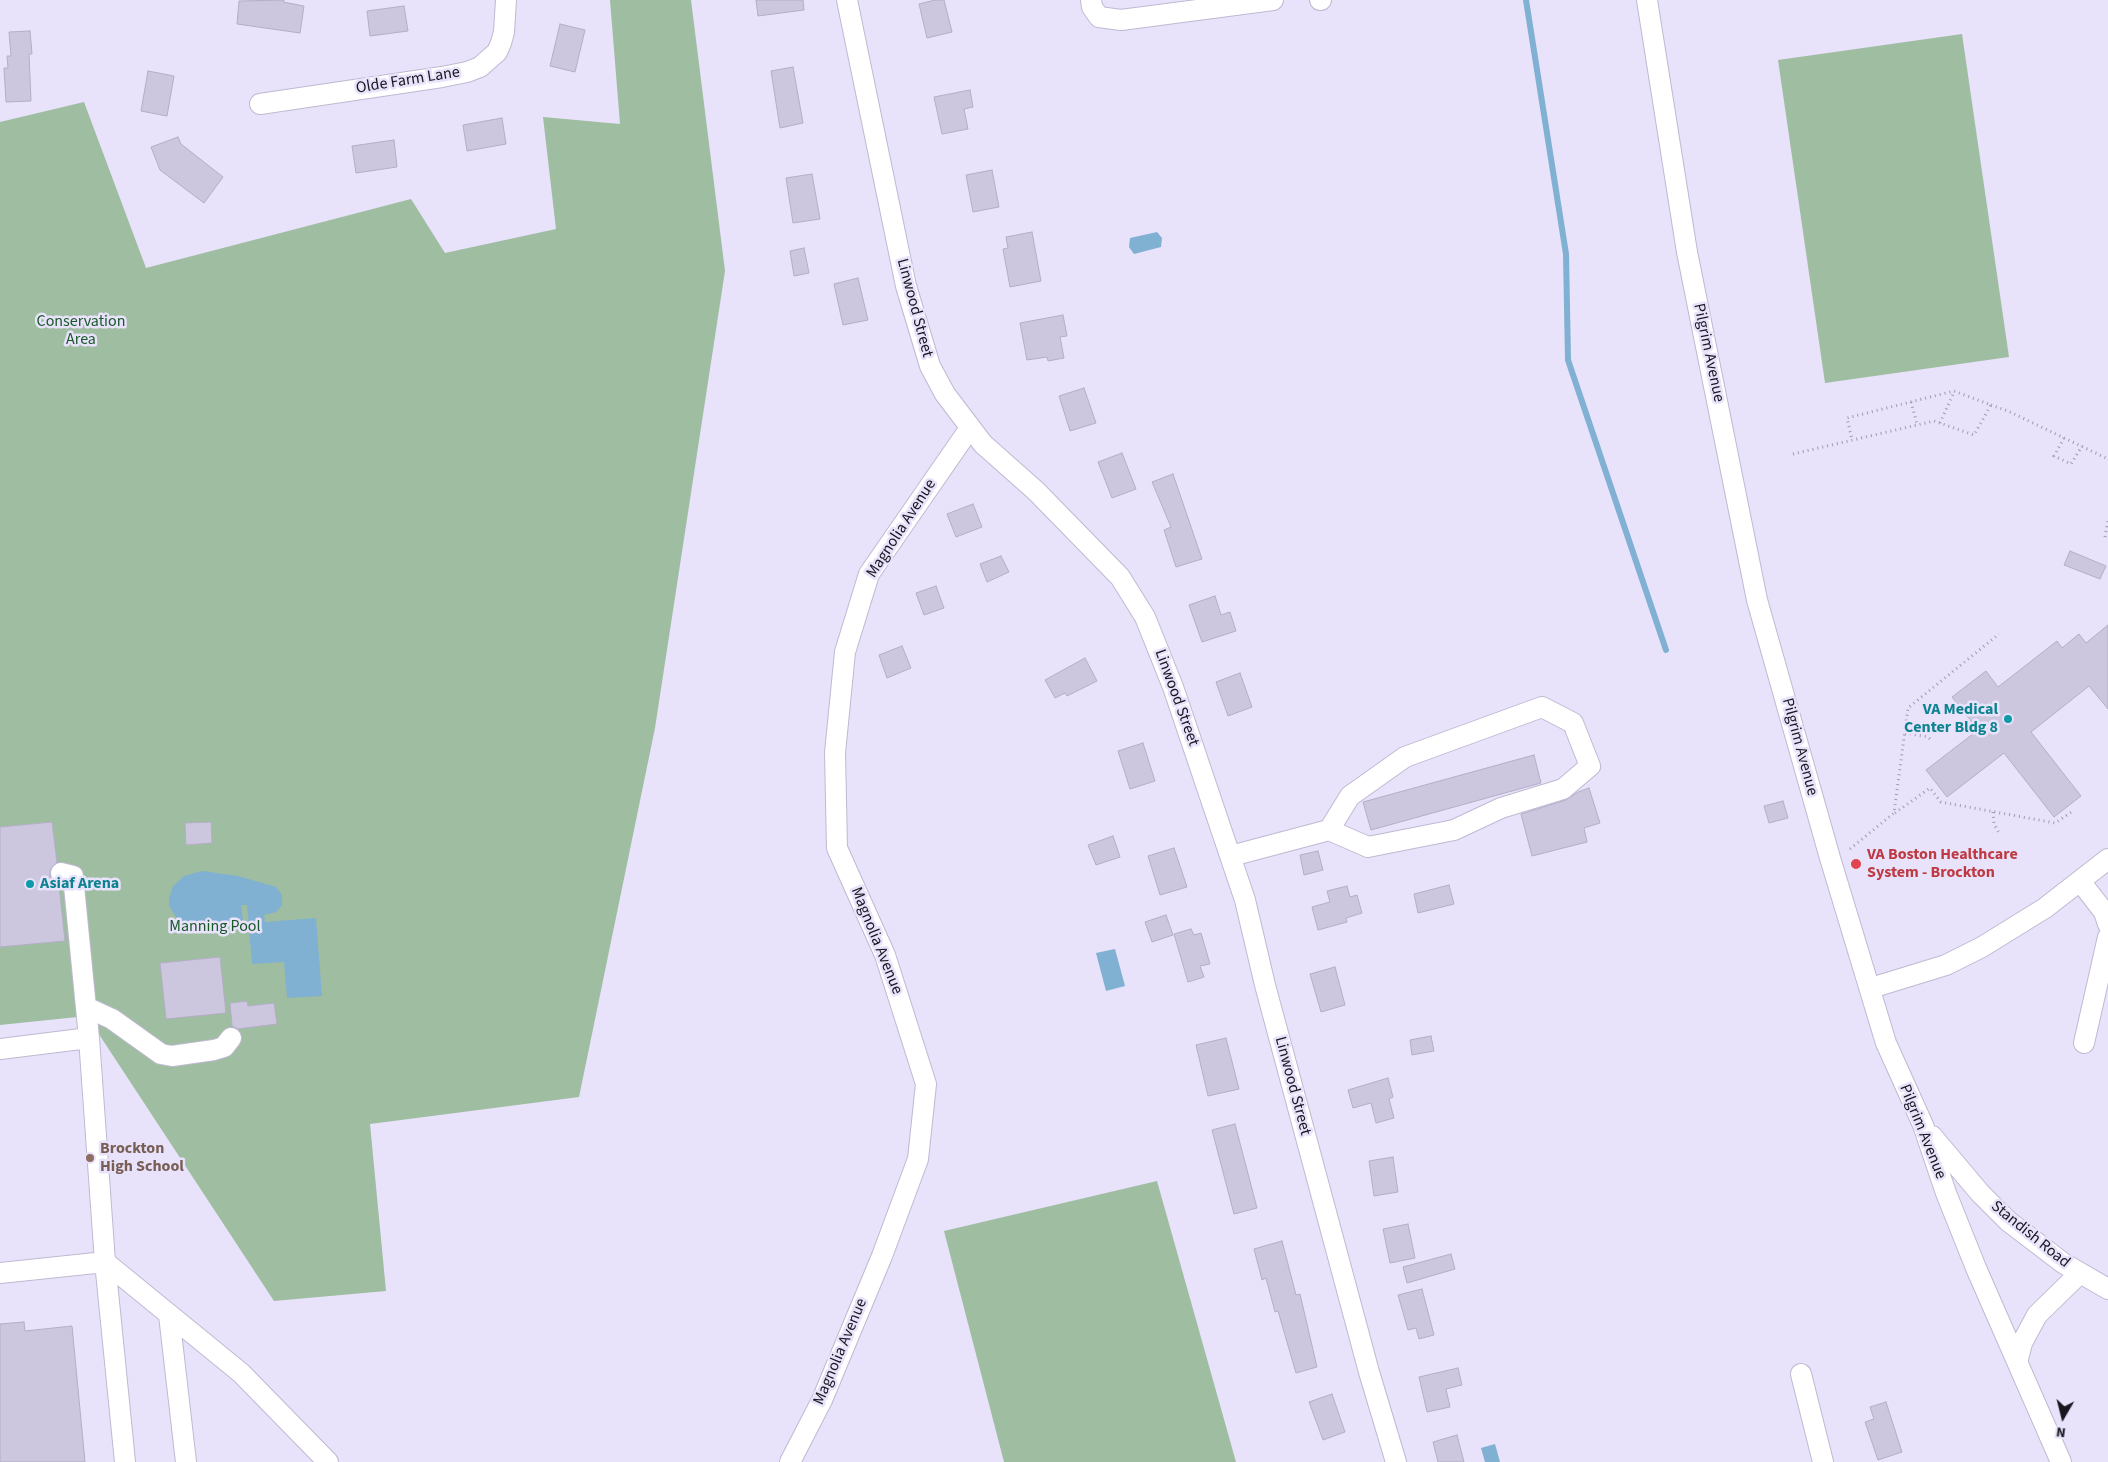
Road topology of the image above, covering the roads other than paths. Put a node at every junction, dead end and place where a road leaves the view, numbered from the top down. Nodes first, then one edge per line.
1 (506, 0) edge
2 (846, 0) edge
3 (1091, 0) edge
4 (1273, 0) edge
5 (1647, 0) edge
6 (260, 104) dead end
7 (970, 428) junction
8 (1329, 830) junction
9 (1231, 856) junction
10 (2108, 859) edge
11 (61, 873) dead end
12 (2080, 881) junction
13 (2108, 924) edge
14 (2108, 937) edge
15 (1871, 988) junction
16 (86, 1007) junction
17 (89, 1038) junction
18 (231, 1038) dead end
19 (2084, 1043) dead end
20 (0, 1049) edge
21 (1923, 1125) junction
22 (106, 1262) junction
23 (0, 1273) edge
24 (2079, 1274) junction
25 (2108, 1289) edge
26 (169, 1314) junction
27 (2018, 1359) junction
28 (1801, 1374) dead end
29 (125, 1462) edge
30 (186, 1462) edge
31 (328, 1462) edge
32 (790, 1462) edge
33 (1396, 1462) edge
34 (1823, 1462) edge
35 (2061, 1462) edge

1 - 6 street, Olde Farm Lane
2 - 7 street, Linwood Street
3 - 4 street
5 - 15 street, Pilgrim Avenue
7 - 9 street, Linwood Street
7 - 32 street, Magnolia Avenue
8 - 8 street
8 - 9 street
9 - 33 street, Linwood Street
10 - 12 street
11 - 16 street
12 - 13 street
12 - 15 street
14 - 19 street
15 - 21 street, Pilgrim Avenue
16 - 17 street
16 - 18 street
17 - 20 street
17 - 22 street
21 - 24 street, Standish Road
21 - 27 street, Pilgrim Avenue
22 - 23 street
22 - 26 street
22 - 29 street
24 - 25 street, Standish Road
24 - 27 street
26 - 30 street
26 - 31 street
27 - 35 street, Pilgrim Avenue
28 - 34 street

